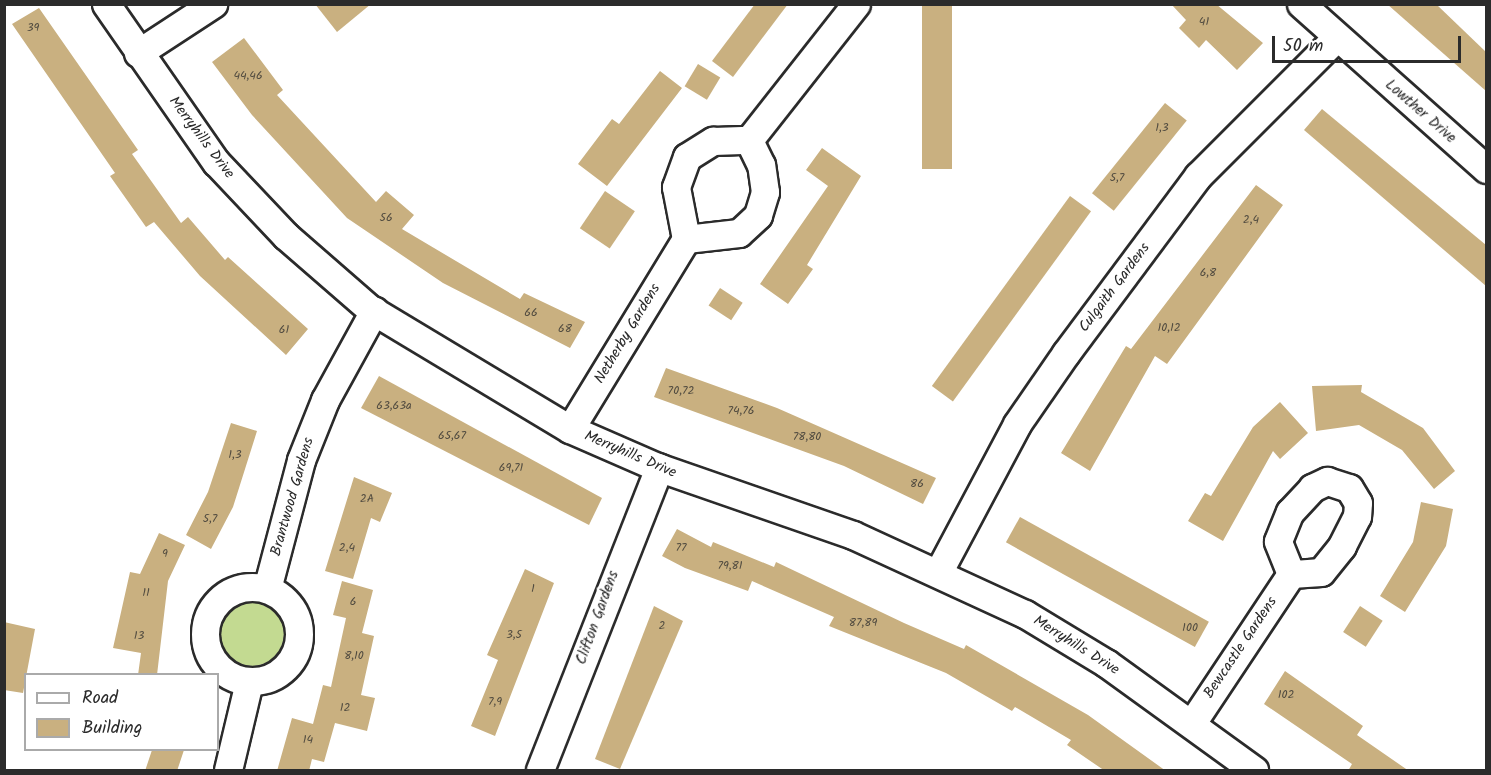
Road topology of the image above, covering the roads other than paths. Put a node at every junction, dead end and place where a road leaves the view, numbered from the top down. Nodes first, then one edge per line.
1 (106, 4) edge
2 (213, 4) edge
3 (856, 4) edge
4 (1301, 4) edge
5 (1336, 38) junction
6 (138, 53) junction
7 (749, 140) junction
8 (1486, 169) edge
9 (686, 239) junction
10 (374, 311) junction
11 (570, 429) junction
12 (659, 468) junction
13 (939, 572) junction
14 (1291, 574) dead end
15 (267, 589) junction
16 (249, 682) junction
17 (1192, 723) junction
18 (228, 771) edge
19 (540, 771) edge
20 (1254, 771) edge

1 - 6 street, Merryhills Drive
2 - 6 street
3 - 7 street
4 - 5 street, Lowther Drive
5 - 8 street, Lowther Drive
5 - 13 street, Culgaith Gardens
6 - 10 street, Merryhills Drive
7 - 9 street
7 - 9 street
9 - 11 street, Netherby Gardens
10 - 11 street, Merryhills Drive
10 - 15 street, Brantwood Gardens
11 - 12 street, Merryhills Drive
12 - 13 street, Merryhills Drive
12 - 19 street, Clifton Gardens
13 - 17 street, Merryhills Drive
14 - 17 street, Bewcastle Gardens
15 - 16 street
15 - 16 street
16 - 18 street
17 - 20 street, Merryhills Drive

